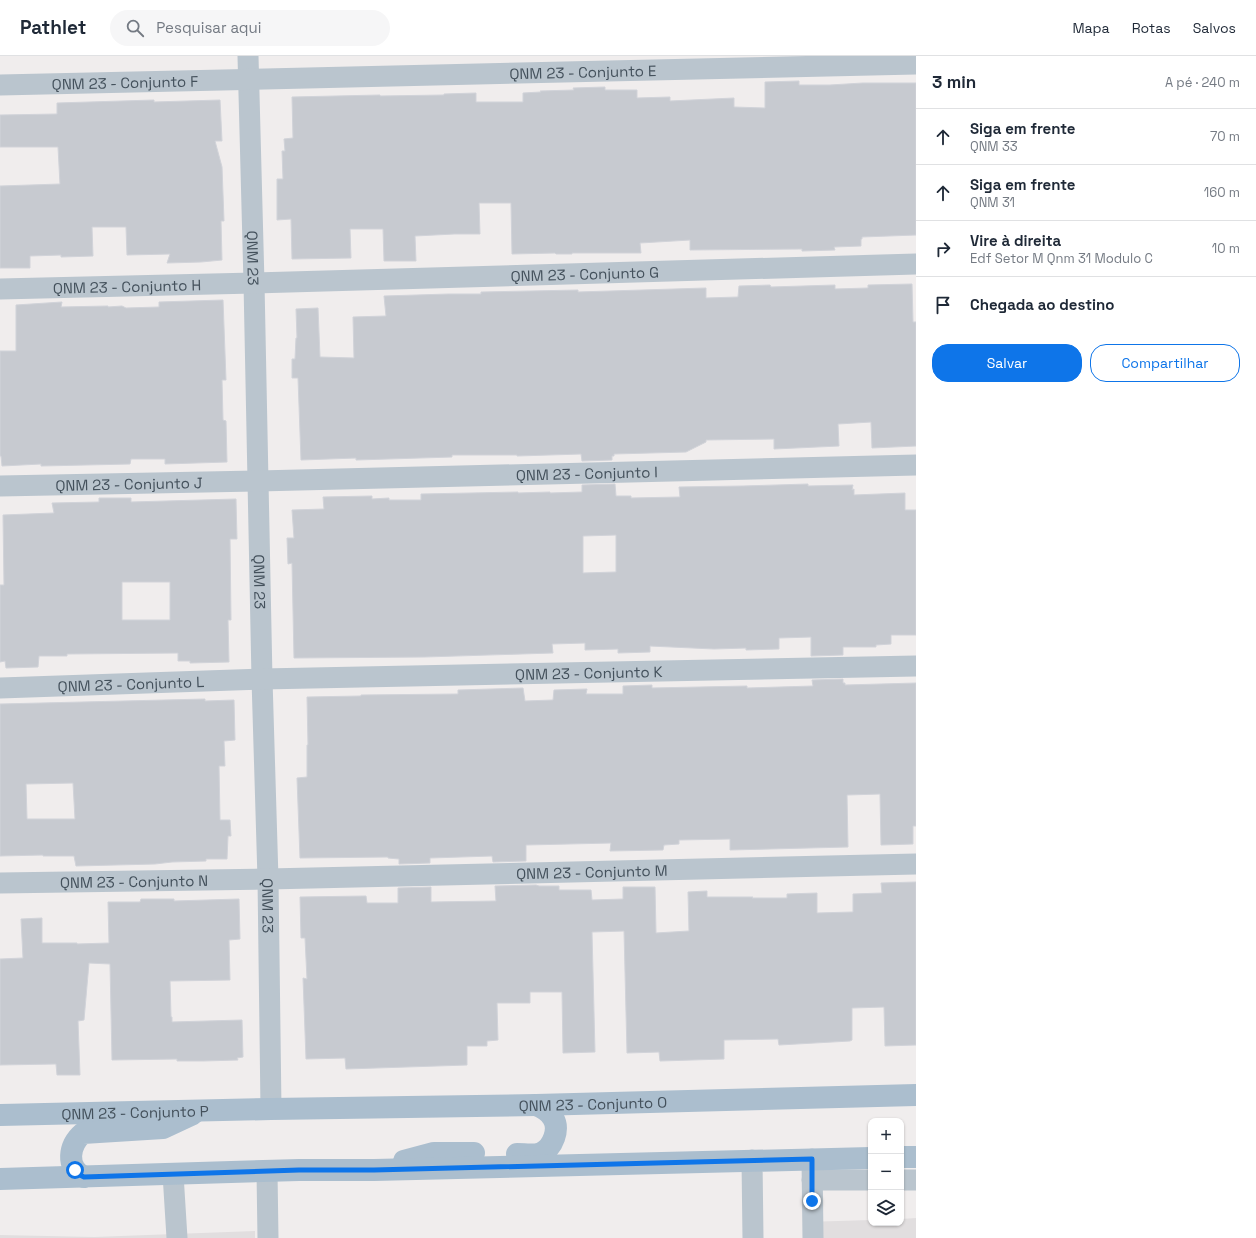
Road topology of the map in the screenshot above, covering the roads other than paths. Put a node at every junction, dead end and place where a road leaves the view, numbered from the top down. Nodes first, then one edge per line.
1 (248, 56) edge
2 (916, 64) edge
3 (249, 80) junction
4 (0, 85) edge
5 (916, 264) edge
6 (254, 283) junction
7 (0, 289) edge
8 (916, 465) edge
9 (258, 481) junction
10 (0, 486) edge
11 (916, 666) edge
12 (262, 679) junction
13 (0, 688) edge
14 (916, 864) edge
15 (268, 879) junction
16 (0, 883) edge
17 (916, 1095) edge
18 (536, 1105) junction
19 (271, 1109) junction
20 (199, 1110) junction
21 (0, 1115) edge
22 (904, 1157) edge
23 (916, 1157) edge
24 (868, 1158) edge
25 (812, 1159) junction
26 (752, 1160) junction
27 (374, 1170) junction
28 (267, 1172) junction
29 (173, 1174) junction
30 (84, 1177) junction
31 (0, 1179) edge
32 (812, 1180) junction
33 (868, 1180) edge
34 (904, 1180) edge
35 (916, 1180) edge
36 (177, 1238) edge
37 (268, 1238) edge
38 (753, 1238) edge
39 (813, 1238) edge

1 - 3 street, QNM 23
2 - 3 street, QNM 23 - Conjunto E
3 - 4 street, QNM 23 - Conjunto F
3 - 6 street, QNM 23
5 - 6 street, QNM 23 - Conjunto G
6 - 7 street, QNM 23 - Conjunto H
6 - 9 street, QNM 23
8 - 9 street, QNM 23 - Conjunto I
9 - 10 street, QNM 23 - Conjunto J
9 - 12 street, QNM 23
11 - 12 street, QNM 23 - Conjunto K
12 - 13 street, QNM 23 - Conjunto L
12 - 15 street, QNM 23
14 - 15 street, QNM 23 - Conjunto M
15 - 16 street, QNM 23 - Conjunto N
15 - 19 street, QNM 23
17 - 18 main road, QNM 23 - Conjunto O
18 - 19 main road, QNM 23 - Conjunto O
18 - 27 main road
19 - 20 main road, QNM 23 - Conjunto P
20 - 21 main road, QNM 23 - Conjunto P
20 - 30 main road
22 - 23 main road
24 - 25 main road
25 - 26 main road
25 - 32 street
26 - 27 main road
26 - 38 street
27 - 28 main road
28 - 29 main road
28 - 37 street
29 - 30 main road
29 - 36 street
30 - 31 main road
32 - 33 street
32 - 39 street
34 - 35 street

